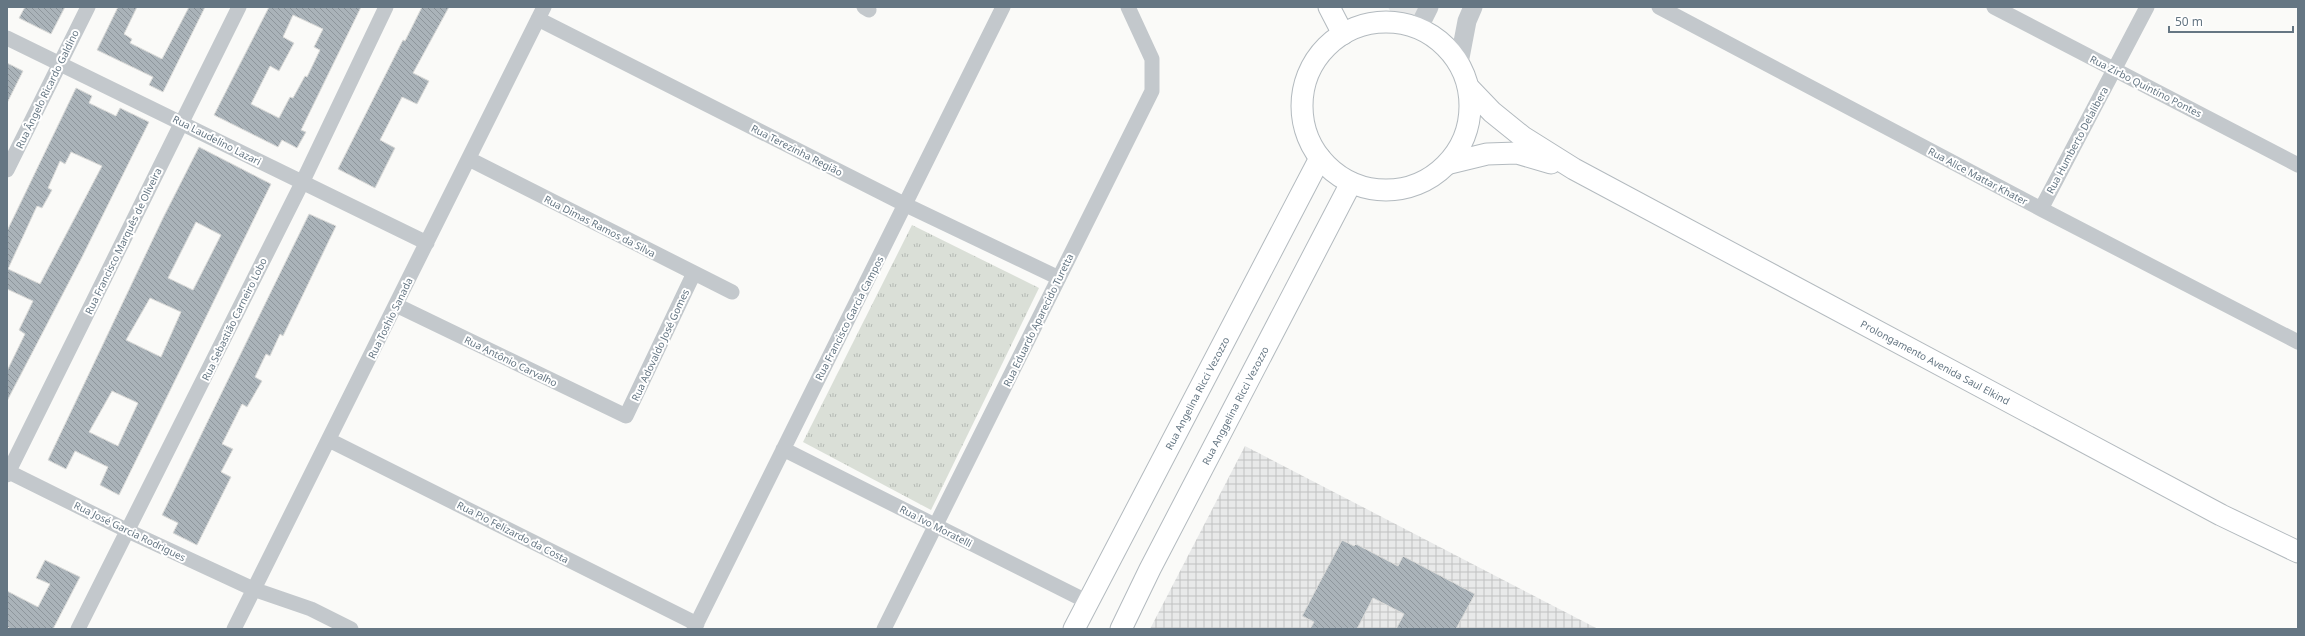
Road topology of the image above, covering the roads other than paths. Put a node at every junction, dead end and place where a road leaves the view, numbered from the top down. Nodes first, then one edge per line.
1 (88, 7) edge
2 (238, 7) edge
3 (386, 7) edge
4 (1003, 7) edge
5 (1128, 7) edge
6 (1329, 7) edge
7 (1429, 7) edge
8 (1472, 7) edge
9 (1659, 7) edge
10 (1994, 7) edge
11 (2147, 7) edge
12 (541, 13) edge
13 (1382, 15) edge
14 (1418, 28) junction
15 (1343, 34) junction
16 (7, 38) edge
17 (1459, 63) junction
18 (60, 64) junction
19 (2114, 70) junction
20 (1469, 88) junction
21 (182, 123) junction
22 (1320, 158) junction
23 (468, 159) junction
24 (1450, 163) junction
25 (2298, 165) edge
26 (7, 170) edge
27 (1574, 170) junction
28 (302, 183) junction
29 (1351, 183) junction
30 (906, 205) junction
31 (2040, 209) junction
32 (427, 243) junction
33 (694, 273) junction
34 (1058, 278) junction
35 (732, 292) dead end
36 (396, 305) junction
37 (2298, 342) edge
38 (626, 416) joint
39 (330, 440) junction
40 (783, 449) junction
41 (7, 473) edge
42 (935, 526) junction
43 (128, 531) junction
44 (2298, 552) edge
45 (253, 589) junction
46 (1088, 602) junction
47 (695, 626) edge
48 (78, 629) edge
49 (234, 629) edge
50 (351, 629) edge
51 (884, 629) edge
52 (1074, 629) edge
53 (1121, 629) edge

1 - 18 street, Rua Ângelo Ricardo Galdino
2 - 21 street, Rua Francisco Marquês de Oliveira
3 - 28 street, Rua Sebastião Carneiro Lobo
4 - 30 street, Rua Francisco Garcia Campos
5 - 34 street, Rua Eduardo Aparecido Turetta
6 - 15 main road
7 - 14 street
8 - 17 street
9 - 31 street, Rua Alice Mattar Khater
10 - 19 street, Rua Zirbo Quintino Pontes
11 - 19 street, Rua Humberto Delalibera
12 - 23 street, Rua Toshio Sanada
12 - 30 street, Rua Terezinha Região
13 - 14 main road
13 - 15 main road
14 - 17 main road
15 - 22 main road
16 - 18 street, Rua Laudelino Lazari
17 - 20 main road
18 - 21 street, Rua Laudelino Lazari
18 - 26 street, Rua Ângelo Ricardo Galdino
19 - 25 street, Rua Zirbo Quintino Pontes
19 - 31 street, Rua Humberto Delalibera
20 - 24 main road
20 - 27 main road, Prolongamento Avenida Saul Elkind
21 - 28 street, Rua Laudelino Lazari
21 - 41 street, Rua Francisco Marquês de Oliveira
22 - 29 main road
22 - 46 main road, Rua Angelina Ricci Vezozzo
23 - 32 street, Rua Toshio Sanada
23 - 33 street, Rua Dimas Ramos da Silva
24 - 27 main road, Prolongamento Avenida Saul Elkind
24 - 29 main road
27 - 44 main road, Prolongamento Avenida Saul Elkind
28 - 32 street, Rua Laudelino Lazari
28 - 43 street, Rua Sebastião Carneiro Lobo
29 - 53 main road, Rua Anggelina Ricci Vezozzo
30 - 34 street, Rua Terezinha Região
30 - 40 street, Rua Francisco Garcia Campos
31 - 37 street, Rua Alice Mattar Khater
32 - 36 street, Rua Toshio Sanada
33 - 35 street, Rua Dimas Ramos da Silva
33 - 38 street, Rua Adovaldo José Gomes
34 - 42 street, Rua Eduardo Aparecido Turetta
36 - 38 street, Rua Antônio Carvalho
36 - 39 street, Rua Toshio Sanada
39 - 45 street, Rua Toshio Sanada
39 - 47 street, Rua Pio Felizardo da Costa
40 - 42 street, Rua Ivo Moratelli
40 - 47 street, Rua Francisco Garcia Campos
41 - 43 street, Rua José Garcia Rodrigues
42 - 46 street, Rua Ivo Moratelli
42 - 51 street, Rua Eduardo Aparecido Turetta
43 - 45 street, Rua José Garcia Rodrigues
43 - 48 street, Rua Sebastião Carneiro Lobo
45 - 49 street, Rua Toshio Sanada
45 - 50 street, Rua José Garcia Rodrigues
46 - 52 main road, Rua Angelina Ricci Vezozzo

